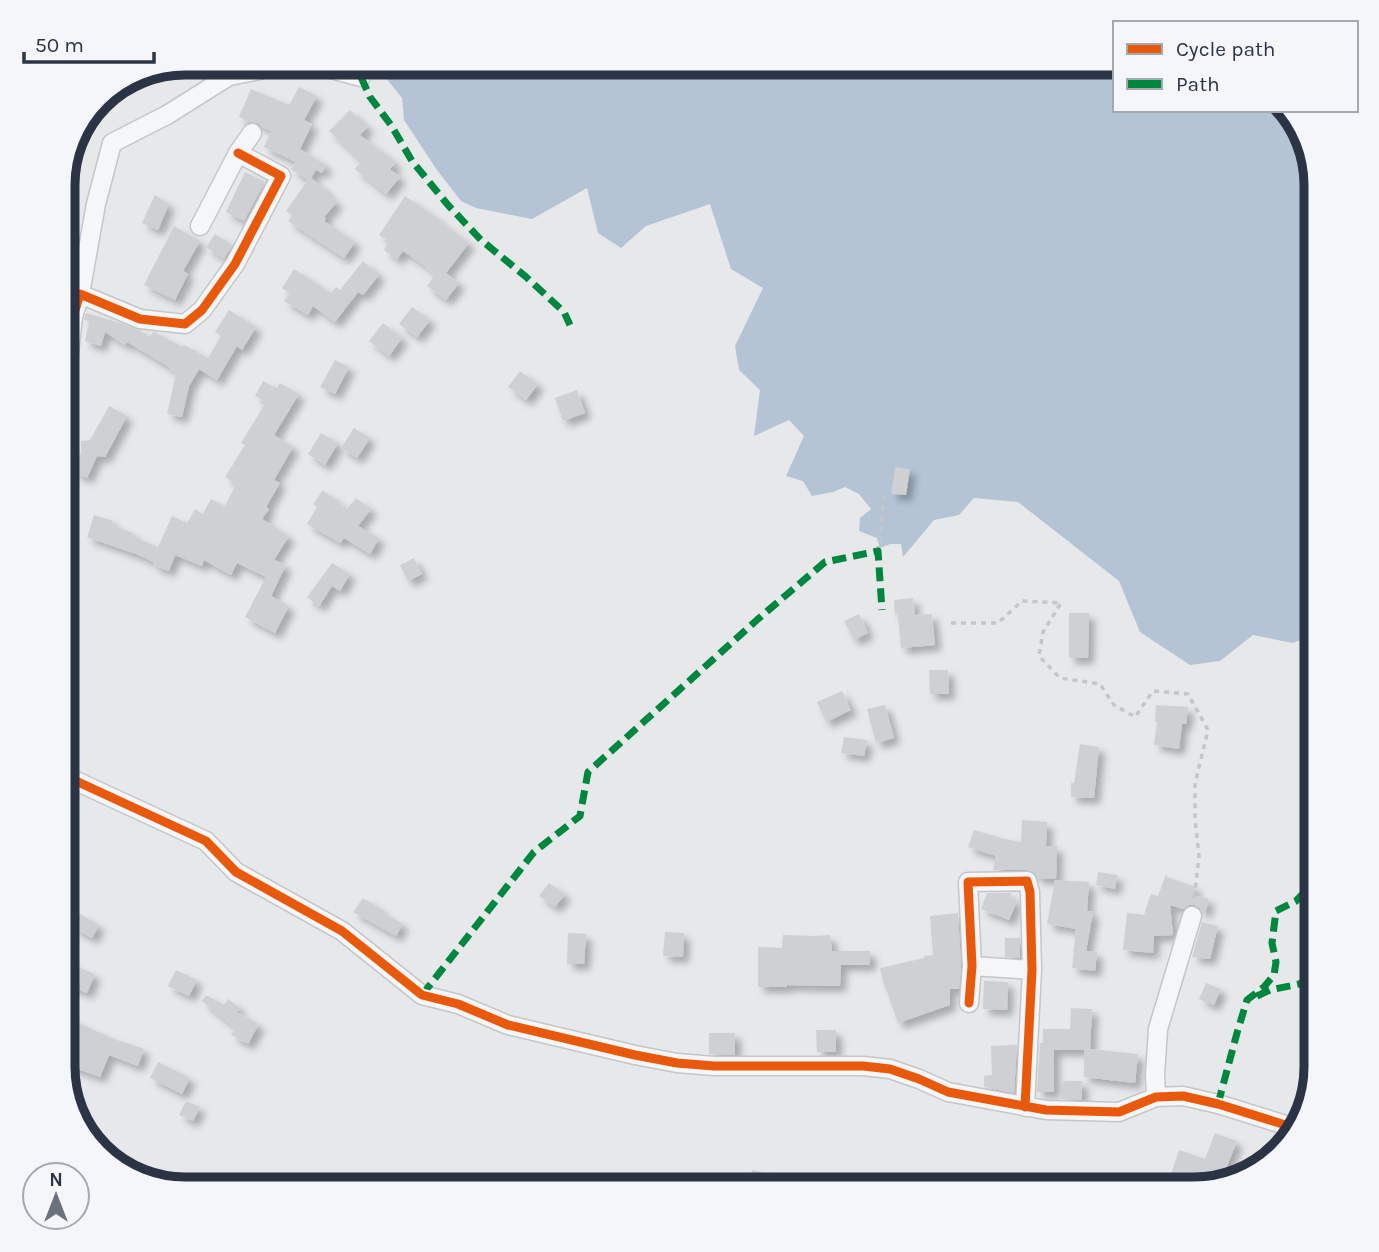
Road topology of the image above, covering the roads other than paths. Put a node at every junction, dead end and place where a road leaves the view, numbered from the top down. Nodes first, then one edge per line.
1 (234, 75) edge
2 (354, 75) edge
3 (361, 77) dead end
4 (252, 133) dead end
5 (238, 153) junction
6 (200, 226) dead end
7 (80, 294) junction
8 (75, 310) edge
9 (75, 781) edge
10 (1192, 916) road end
11 (972, 966) junction
12 (1031, 970) junction
13 (969, 1003) dead end
14 (1156, 1097) junction
15 (1025, 1107) junction
16 (1286, 1125) edge

1 - 7 street
2 - 3 street
4 - 5 street
5 - 6 street
5 - 7 street
7 - 8 street
9 - 15 street
10 - 14 street
11 - 12 street
11 - 12 street
11 - 13 street
12 - 15 street
14 - 15 street
14 - 16 street

